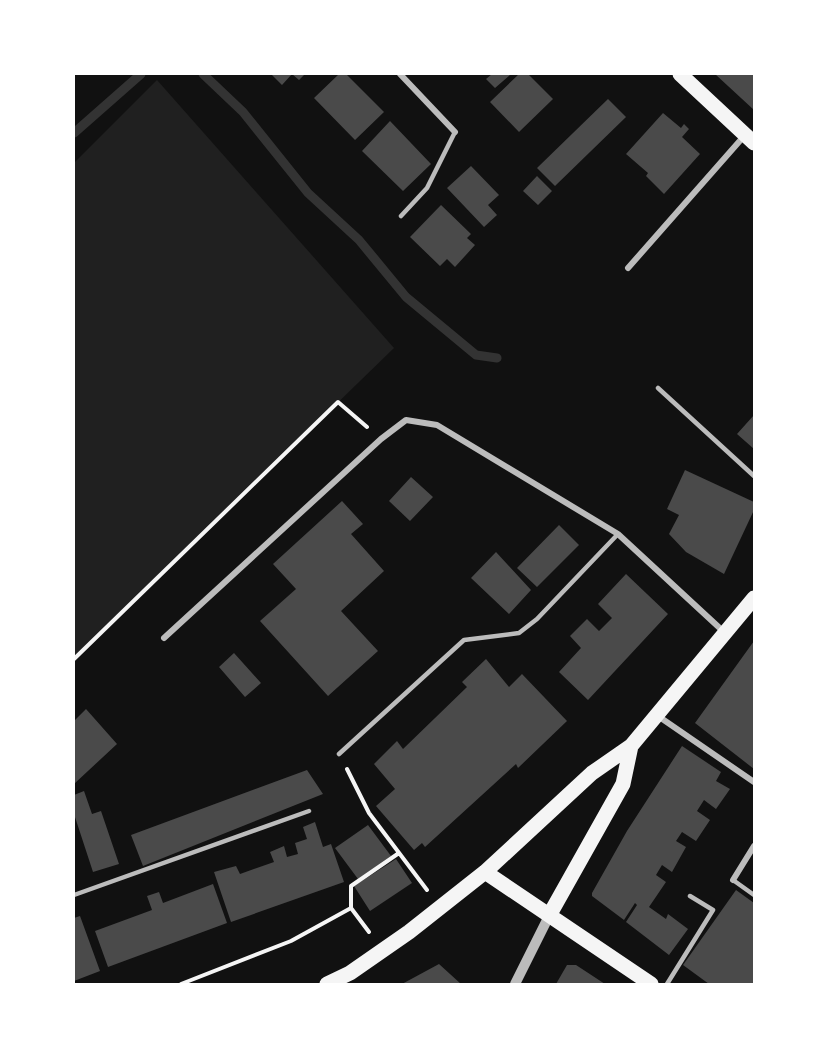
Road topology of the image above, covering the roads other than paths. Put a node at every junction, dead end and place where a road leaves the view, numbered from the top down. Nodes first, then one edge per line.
1 (400, 74) edge
2 (680, 74) edge
3 (455, 132) joint
4 (750, 139) edge
5 (401, 216) dead end
6 (628, 268) dead end
7 (658, 388) dead end
8 (754, 476) edge
9 (618, 534) junction
10 (754, 598) edge
11 (724, 633) junction
12 (164, 638) dead end
13 (656, 714) junction
14 (631, 746) junction
15 (339, 754) road end
16 (754, 782) edge
17 (309, 811) dead end
18 (754, 846) edge
19 (485, 872) junction
20 (733, 880) joint
21 (754, 894) edge
22 (74, 895) edge
23 (690, 896) dead end
24 (550, 914) junction
25 (327, 984) edge
26 (515, 984) edge
27 (651, 984) edge
28 (667, 984) edge

1 - 3 street
2 - 4 main road
3 - 5 lane
4 - 6 street
7 - 8 lane
9 - 11 street
9 - 12 street
9 - 15 lane
10 - 11 main road
11 - 13 main road
13 - 14 main road
13 - 16 street
14 - 19 main road
14 - 24 main road
17 - 22 lane
18 - 20 street
19 - 24 main road
19 - 25 main road
20 - 21 lane
23 - 28 lane
24 - 26 street
24 - 27 main road

